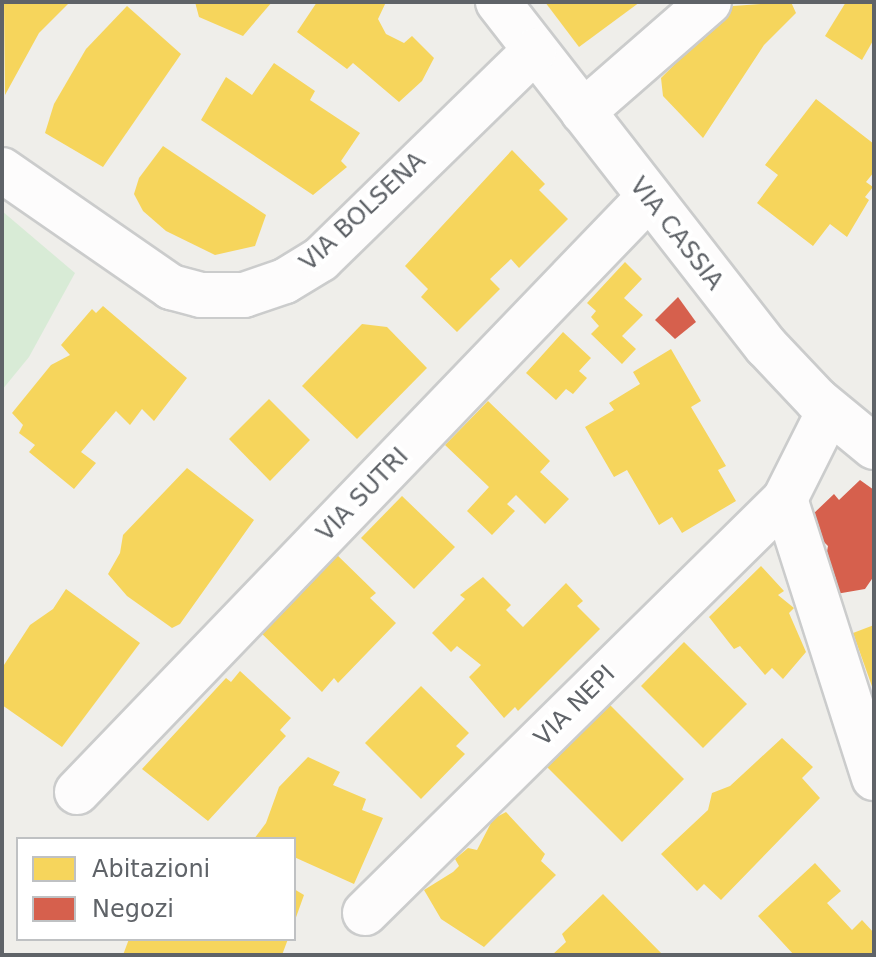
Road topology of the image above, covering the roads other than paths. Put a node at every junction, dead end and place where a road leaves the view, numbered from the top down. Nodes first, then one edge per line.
1 (498, 2) edge
2 (709, 2) edge
3 (534, 51) junction
4 (583, 112) junction
5 (2, 170) edge
6 (648, 198) junction
7 (829, 411) junction
8 (874, 447) edge
9 (785, 499) junction
10 (874, 778) edge
11 (77, 792) dead end
12 (365, 913) dead end

1 - 3 street, VIA CASSIA
2 - 4 street
3 - 4 street, VIA CASSIA
3 - 5 street, VIA BOLSENA
4 - 6 street, VIA CASSIA
6 - 7 street, VIA CASSIA
6 - 11 street, VIA SUTRI
7 - 8 street, VIA CASSIA
7 - 9 street, VIA NEPI
9 - 10 street
9 - 12 street, VIA NEPI

